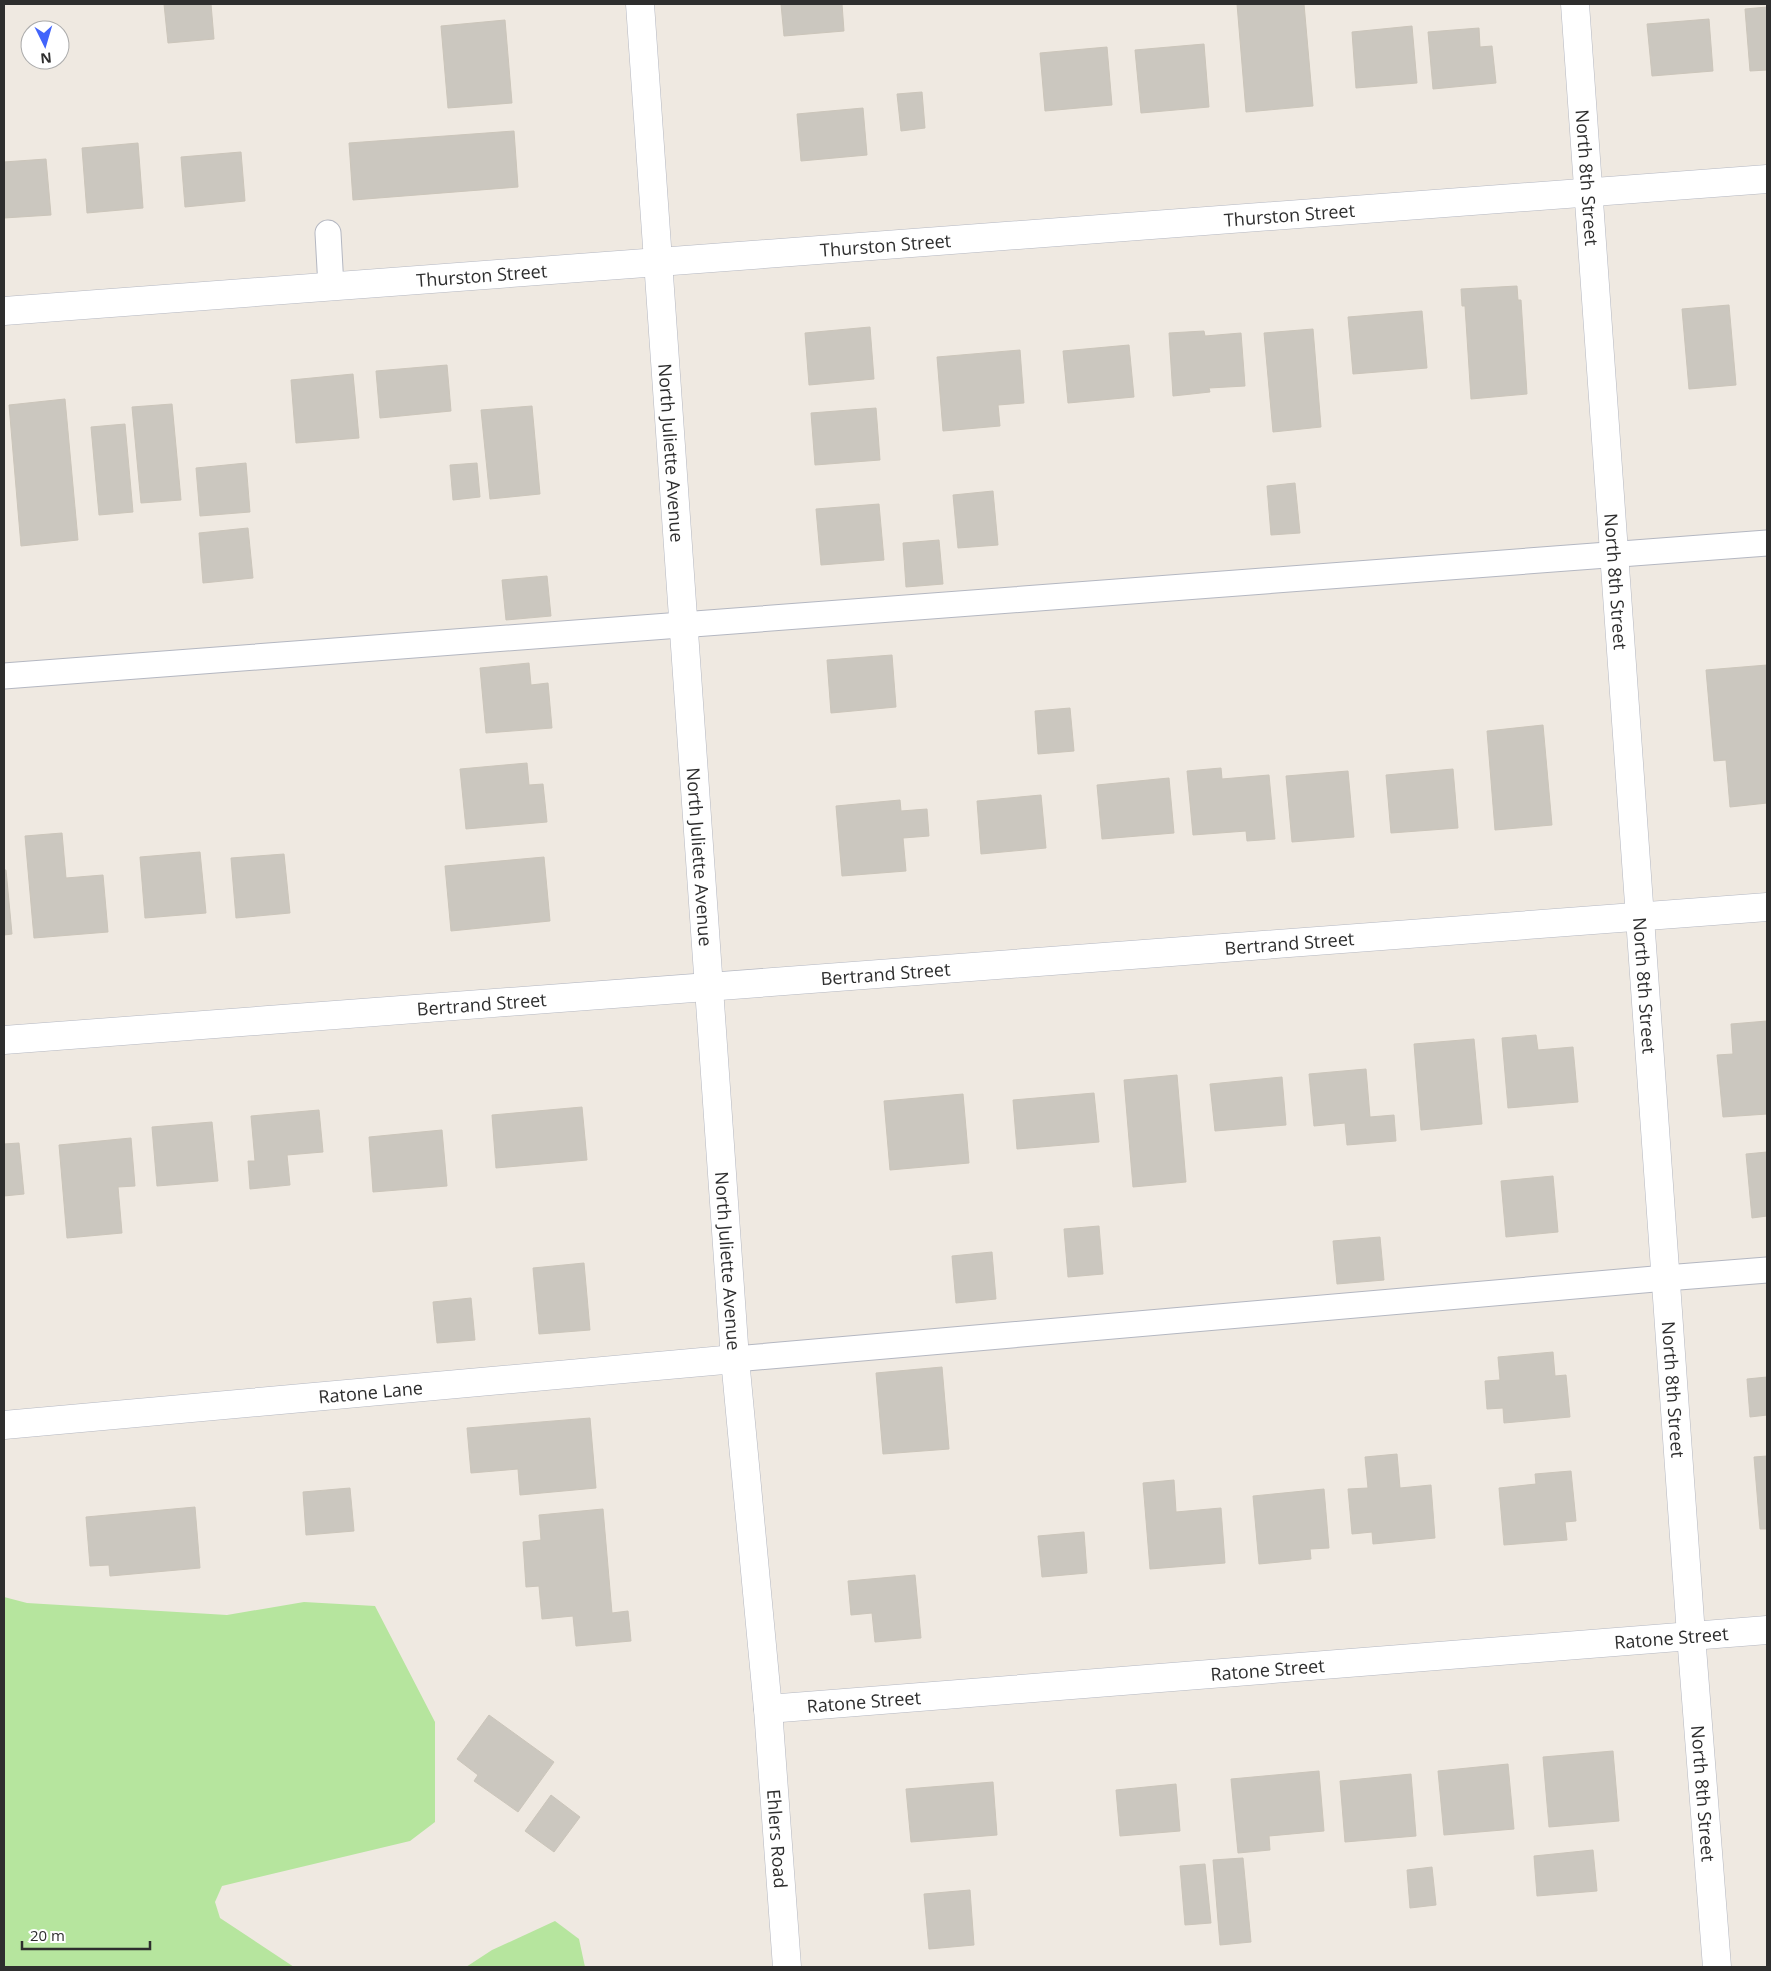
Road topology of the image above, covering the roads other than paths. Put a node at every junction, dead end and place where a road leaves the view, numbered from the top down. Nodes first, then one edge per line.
1 (640, 4) edge
2 (1575, 4) edge
3 (1767, 179) edge
4 (1588, 193) junction
5 (328, 233) dead end
6 (658, 262) junction
7 (331, 287) junction
8 (4, 311) edge
9 (1767, 543) edge
10 (1614, 554) junction
11 (683, 625) junction
12 (4, 676) edge
13 (1767, 907) edge
14 (1640, 917) junction
15 (709, 987) junction
16 (4, 1040) edge
17 (1767, 1270) edge
18 (1666, 1278) junction
19 (735, 1359) junction
20 (4, 1426) edge
21 (1767, 1630) edge
22 (1691, 1635) junction
23 (768, 1710) junction
24 (787, 1967) edge
25 (1717, 1967) edge

1 - 6 street, North Juliette Avenue
2 - 4 street, North 8th Street
3 - 4 street, Thurston Street
4 - 6 street, Thurston Street
4 - 10 street, North 8th Street
5 - 7 lane
6 - 7 street, Thurston Street
6 - 11 street, North Juliette Avenue
7 - 8 street, Thurston Street
9 - 10 lane
10 - 11 lane
10 - 14 street, North 8th Street
11 - 12 lane
11 - 15 street, North Juliette Avenue
13 - 14 street, Bertrand Street
14 - 15 street, Bertrand Street
14 - 18 street, North 8th Street
15 - 16 street, Bertrand Street
15 - 19 street, North Juliette Avenue
17 - 18 lane
18 - 19 lane
18 - 22 street, North 8th Street
19 - 20 street, Ratone Lane
19 - 23 street, North Juliette Avenue
21 - 22 street, Ratone Street
22 - 23 street, Ratone Street
22 - 25 street, North 8th Street
23 - 24 street, Ehlers Road

